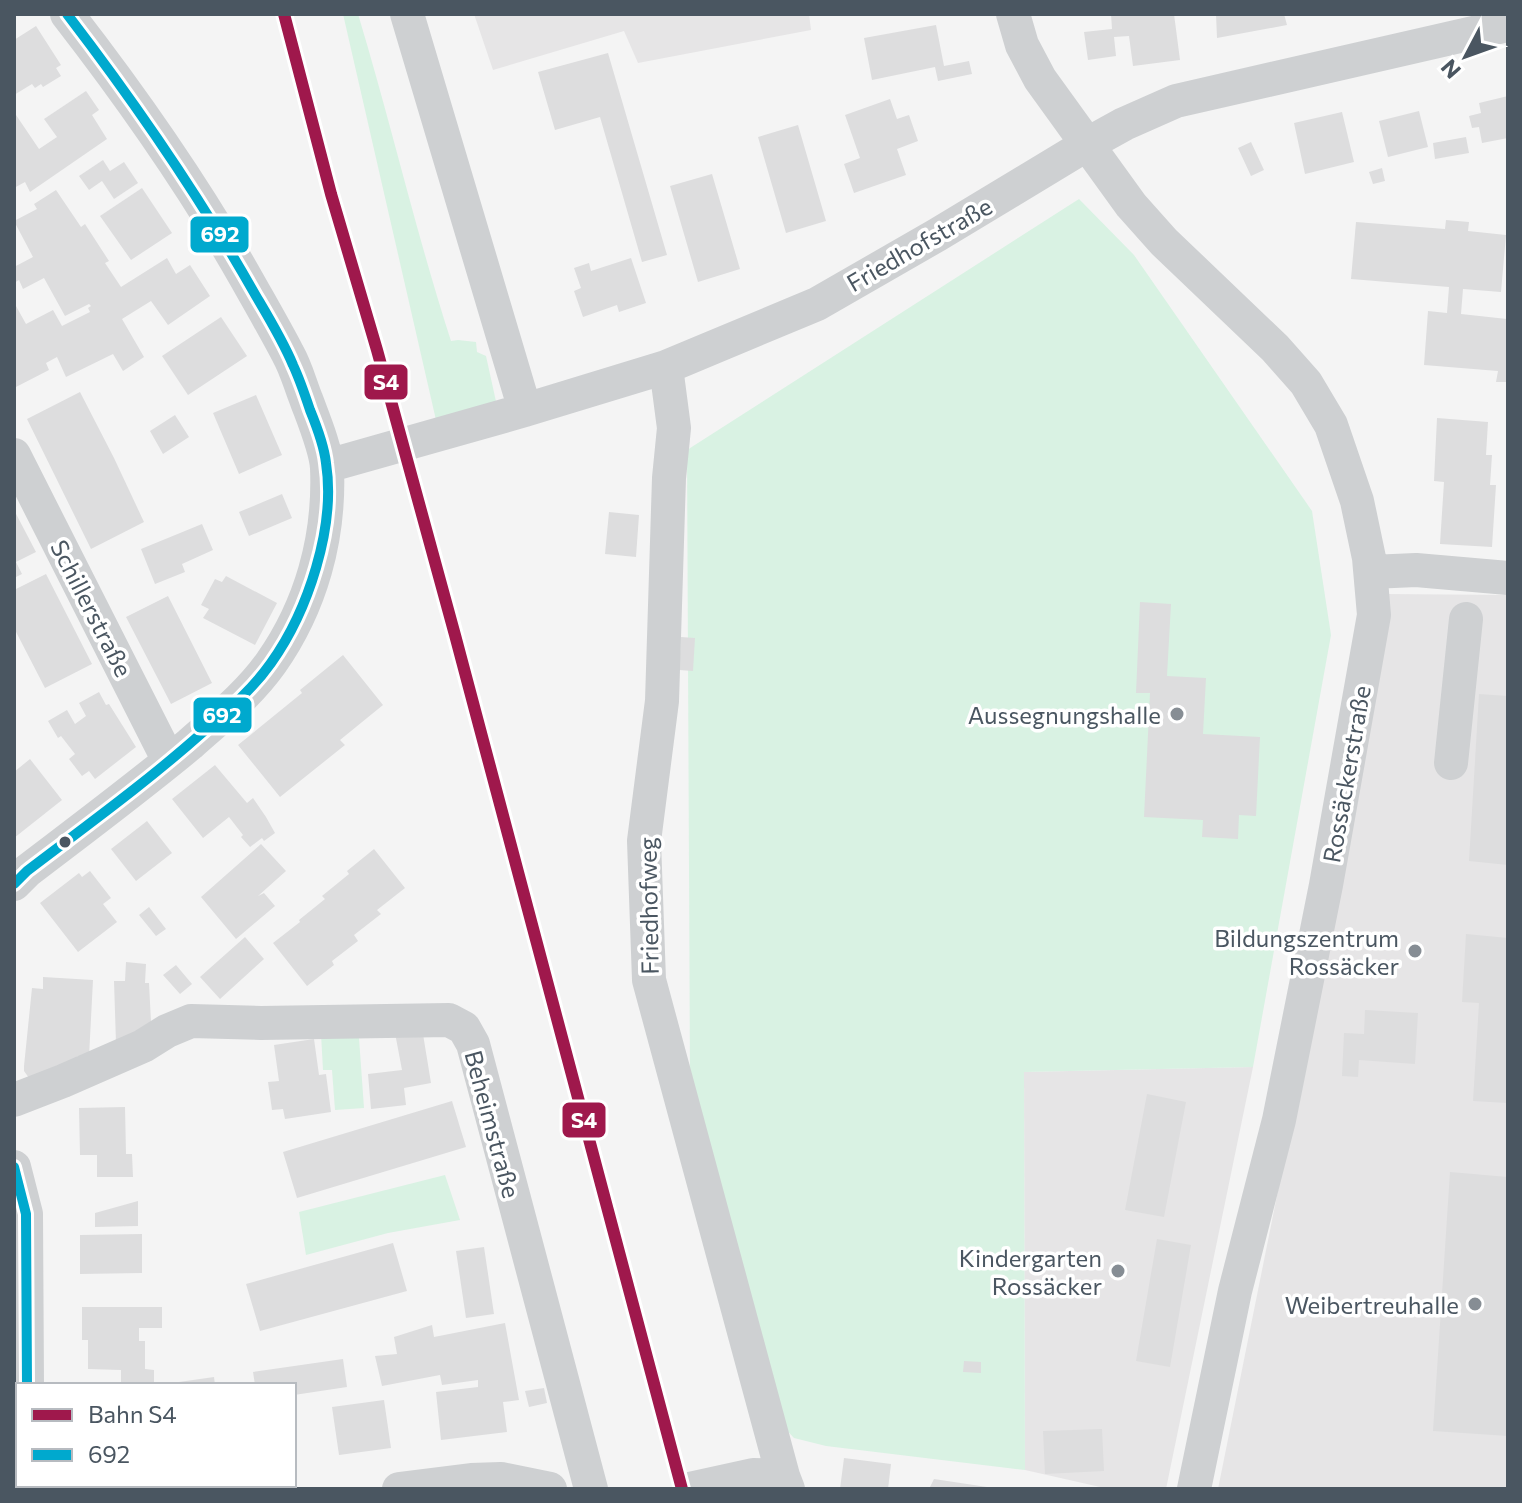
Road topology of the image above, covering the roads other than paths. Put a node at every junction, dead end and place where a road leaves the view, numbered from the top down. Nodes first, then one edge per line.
1 (67, 14) edge
2 (407, 14) edge
3 (1013, 14) edge
4 (1508, 25) edge
5 (1086, 145) junction
6 (666, 367) junction
7 (525, 410) junction
8 (14, 455) edge
9 (327, 466) junction
10 (1371, 572) junction
11 (1508, 578) edge
12 (1466, 619) dead end
13 (169, 761) junction
14 (1451, 763) dead end
15 (14, 884) edge
16 (14, 1100) edge
17 (14, 1167) edge
18 (27, 1383) edge
19 (785, 1482) edge
20 (399, 1489) edge
21 (550, 1489) edge
22 (591, 1489) edge
23 (689, 1489) edge
24 (1194, 1489) edge

1 - 9 street
2 - 7 street
3 - 5 street, Rossäckerstraße
4 - 5 street, Friedhofstraße
5 - 6 street, Friedhofstraße
5 - 10 street, Rossäckerstraße
6 - 7 street, Friedhofstraße
6 - 19 street, Friedhofweg
7 - 9 street, Friedhofstraße
8 - 13 street, Schillerstraße
9 - 13 street
10 - 11 street
10 - 24 street, Rossäckerstraße
12 - 14 street
13 - 15 street
16 - 22 street, Beheimstraße
17 - 18 street
19 - 23 street
20 - 21 street

